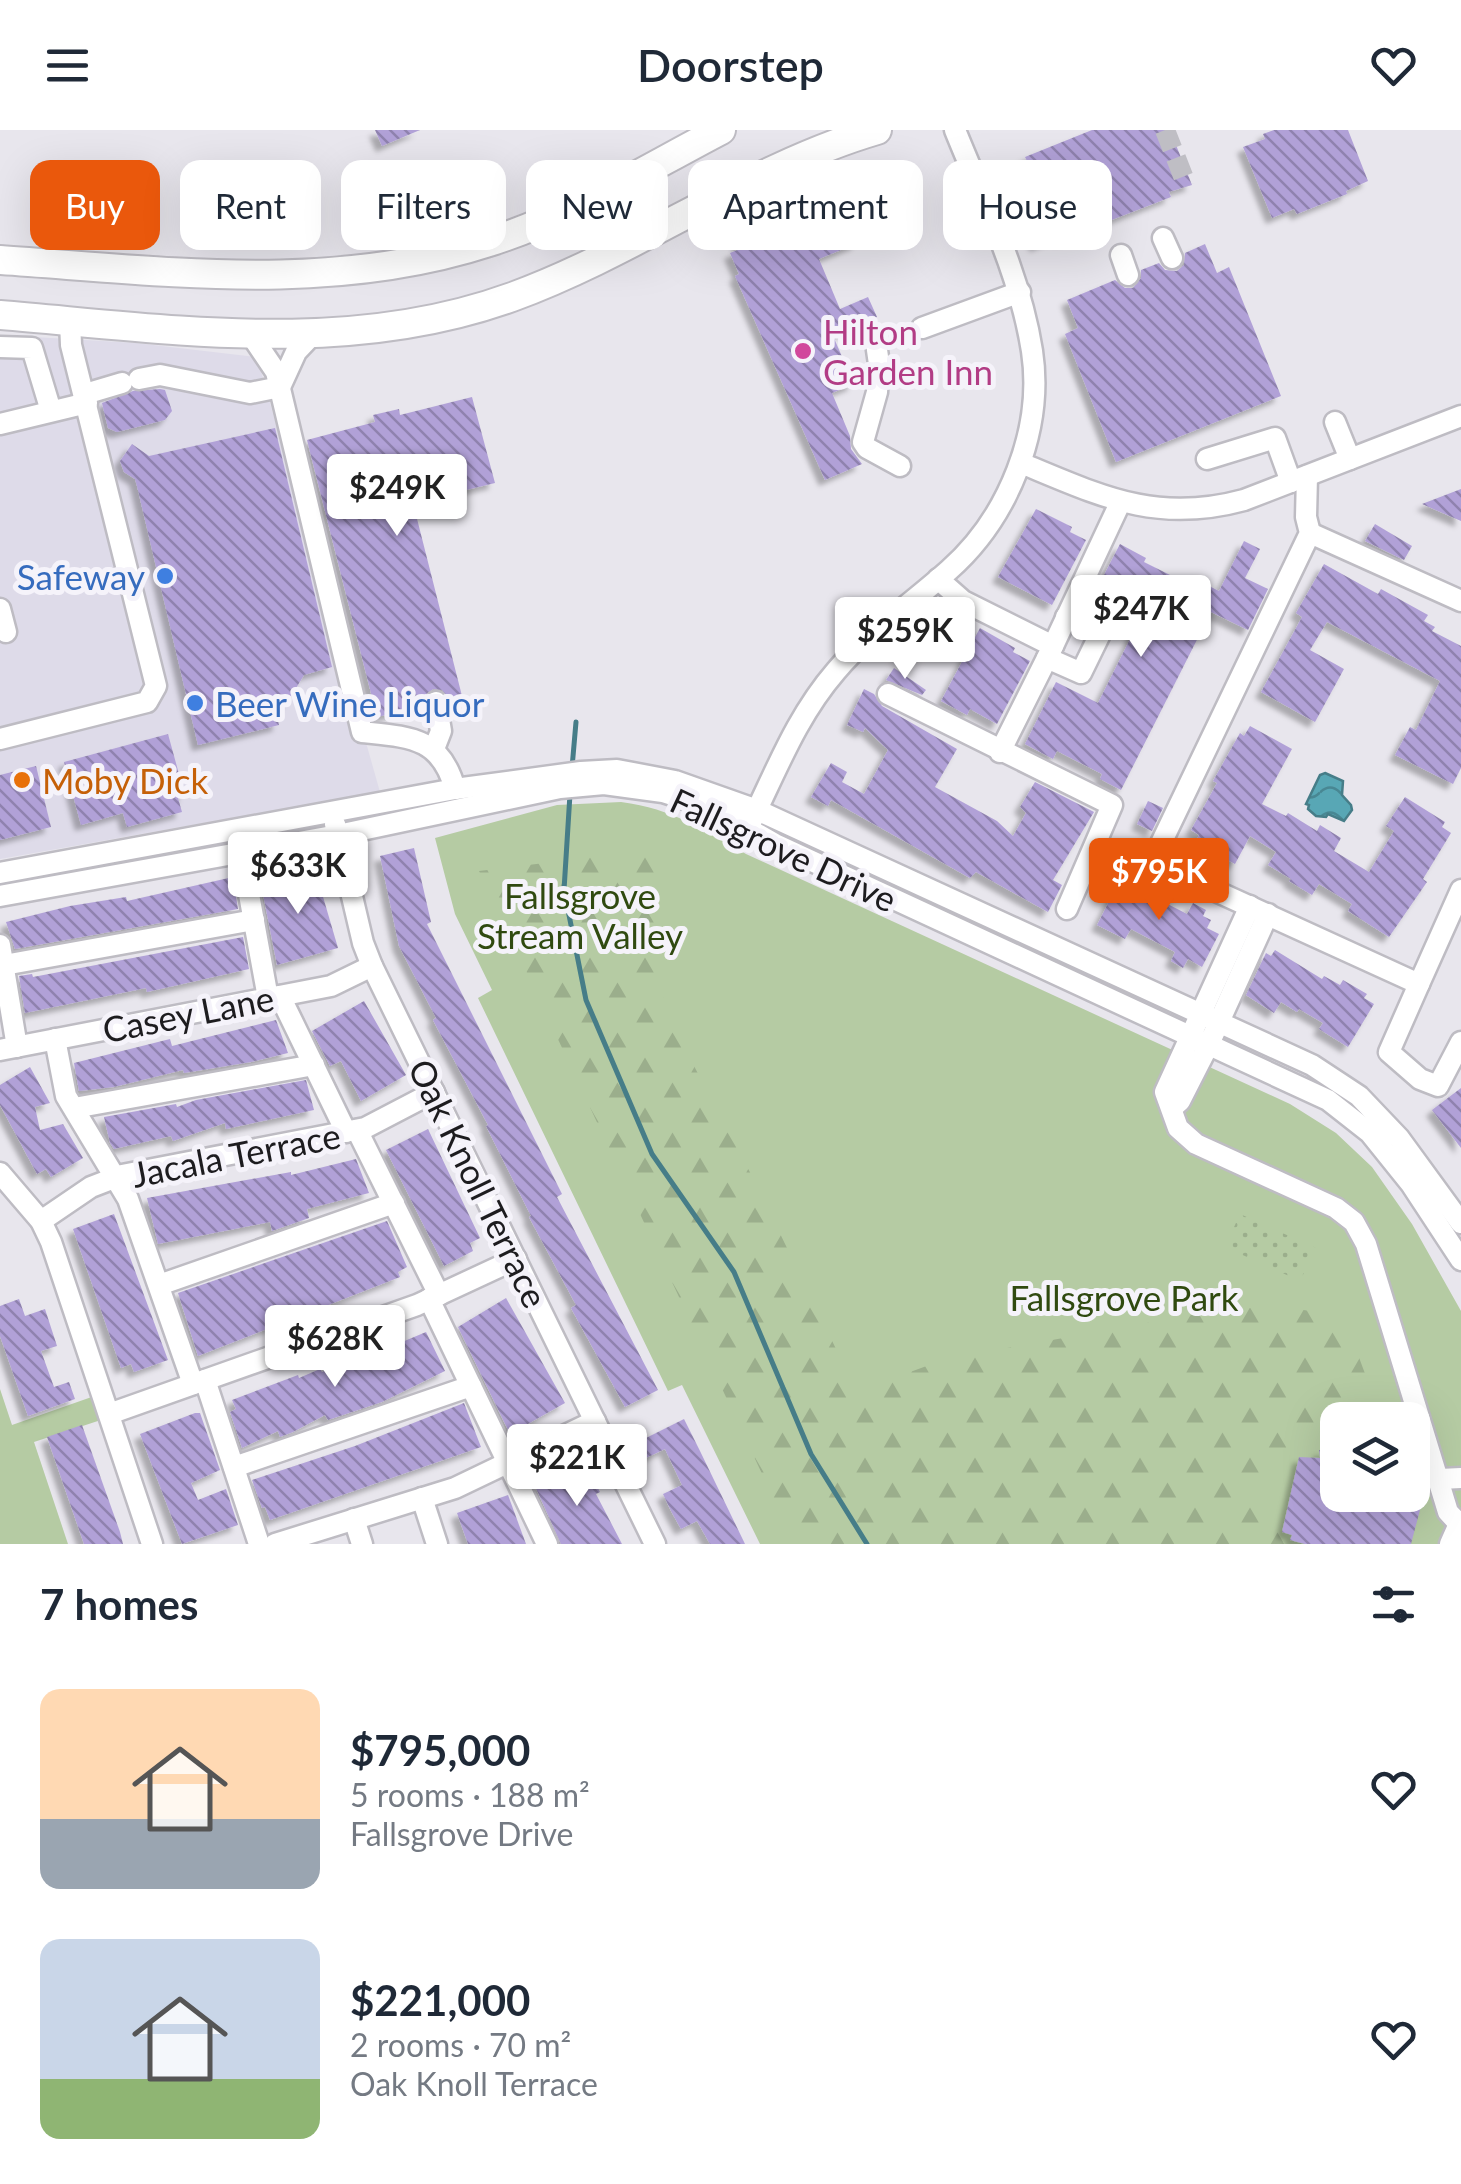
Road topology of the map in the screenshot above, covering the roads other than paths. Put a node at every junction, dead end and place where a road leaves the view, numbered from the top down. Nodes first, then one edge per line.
1 (721, 130) edge
2 (877, 130) edge
3 (955, 130) edge
4 (1120, 255) dead end
5 (0, 260) edge
6 (1128, 276) dead end
7 (1020, 292) junction
8 (0, 315) edge
9 (70, 321) junction
10 (922, 328) dead end
11 (313, 334) junction
12 (251, 335) junction
13 (876, 343) dead end
14 (0, 347) edge
15 (280, 386) junction
16 (86, 398) junction
17 (52, 411) junction
18 (1461, 416) edge
19 (1335, 422) dead end
20 (0, 424) edge
21 (1350, 459) junction
22 (1206, 460) dead end
23 (1020, 463) junction
24 (900, 466) dead end
25 (1299, 479) junction
26 (1120, 503) junction
27 (1310, 533) junction
28 (938, 579) junction
29 (1461, 601) edge
30 (0, 610) edge
31 (1066, 617) junction
32 (6, 632) dead end
33 (1050, 652) junction
34 (888, 694) dead end
35 (436, 702) dead end
36 (0, 739) edge
37 (434, 748) junction
38 (1000, 752) junction
39 (571, 780) junction
40 (455, 790) junction
41 (332, 812) junction
42 (752, 819) junction
43 (338, 835) junction
44 (0, 872) edge
45 (246, 878) dead end
46 (1461, 890) edge
47 (0, 896) edge
48 (1067, 909) dead end
49 (1259, 910) junction
50 (254, 920) junction
51 (2, 955) edge
52 (372, 966) junction
53 (1419, 984) junction
54 (274, 997) junction
55 (1209, 1018) junction
56 (55, 1039) junction
57 (1199, 1040) junction
58 (8, 1048) edge
59 (1459, 1051) edge
60 (314, 1065) junction
61 (434, 1092) junction
62 (74, 1108) junction
63 (352, 1131) junction
64 (0, 1173) edge
65 (114, 1178) junction
66 (394, 1203) junction
67 (41, 1220) junction
68 (1461, 1223) edge
69 (516, 1259) junction
70 (1461, 1260) edge
71 (160, 1285) junction
72 (434, 1297) junction
73 (199, 1382) junction
74 (471, 1386) junction
75 (110, 1414) junction
76 (595, 1422) junction
77 (508, 1462) junction
78 (234, 1467) junction
79 (1451, 1478) edge
80 (422, 1498) junction
81 (354, 1519) junction
82 (1456, 1532) edge
83 (152, 1544) edge
84 (259, 1544) edge
85 (275, 1544) edge
86 (362, 1544) edge
87 (438, 1544) edge
88 (548, 1544) edge
89 (655, 1544) edge

1 - 5 main road
2 - 11 main road
3 - 7 street
4 - 6 street
7 - 10 street
7 - 23 street
8 - 9 main road
9 - 12 main road
9 - 16 street
11 - 12 main road
11 - 15 street
12 - 15 street
13 - 24 street
14 - 17 street
15 - 16 street
15 - 37 street
16 - 17 street
16 - 36 street
17 - 20 street
18 - 21 street
19 - 21 street
21 - 25 street
22 - 25 street
23 - 26 street
23 - 28 street
25 - 26 street
25 - 27 street
26 - 31 street
27 - 29 street
27 - 49 street
28 - 33 street
28 - 42 street
30 - 32 street
31 - 33 street
31 - 33 street
33 - 38 street
34 - 38 street
35 - 37 street
37 - 40 street
38 - 48 street
39 - 40 street, Fallsgrove Drive
39 - 42 street, Fallsgrove Drive
39 - 43 street, Fallsgrove Drive
40 - 41 street, Fallsgrove Drive
41 - 43 street, Oak Knoll Terrace
41 - 44 street, Fallsgrove Drive
42 - 55 street, Fallsgrove Drive
42 - 57 street, Fallsgrove Drive
43 - 47 street, Fallsgrove Drive
43 - 52 street, Oak Knoll Terrace
45 - 50 street
46 - 53 street
49 - 53 street
49 - 55 street
50 - 51 street
50 - 54 street
51 - 58 street
52 - 54 street, Casey Lane
52 - 61 street, Oak Knoll Terrace
53 - 59 street
54 - 56 street, Casey Lane
54 - 60 street
55 - 57 street
55 - 68 street, Fallsgrove Drive
56 - 58 street, Casey Lane
56 - 62 street
57 - 70 street, Fallsgrove Drive
57 - 79 street
60 - 62 street
60 - 63 street
61 - 63 street, Jacala Terrace
61 - 69 street, Oak Knoll Terrace
62 - 65 street
63 - 65 street, Jacala Terrace
63 - 66 street
64 - 67 street
65 - 67 street, Jacala Terrace
65 - 71 street
66 - 71 street
66 - 72 street
67 - 75 street
69 - 72 street
69 - 76 street, Oak Knoll Terrace
71 - 73 street
72 - 73 street
72 - 74 street
73 - 75 street
73 - 78 street
74 - 77 street
74 - 78 street
75 - 83 street
76 - 77 street
76 - 89 street, Oak Knoll Terrace
77 - 80 street
77 - 88 street
78 - 84 street
79 - 82 street
80 - 81 street
80 - 87 street
81 - 85 street
81 - 86 street

